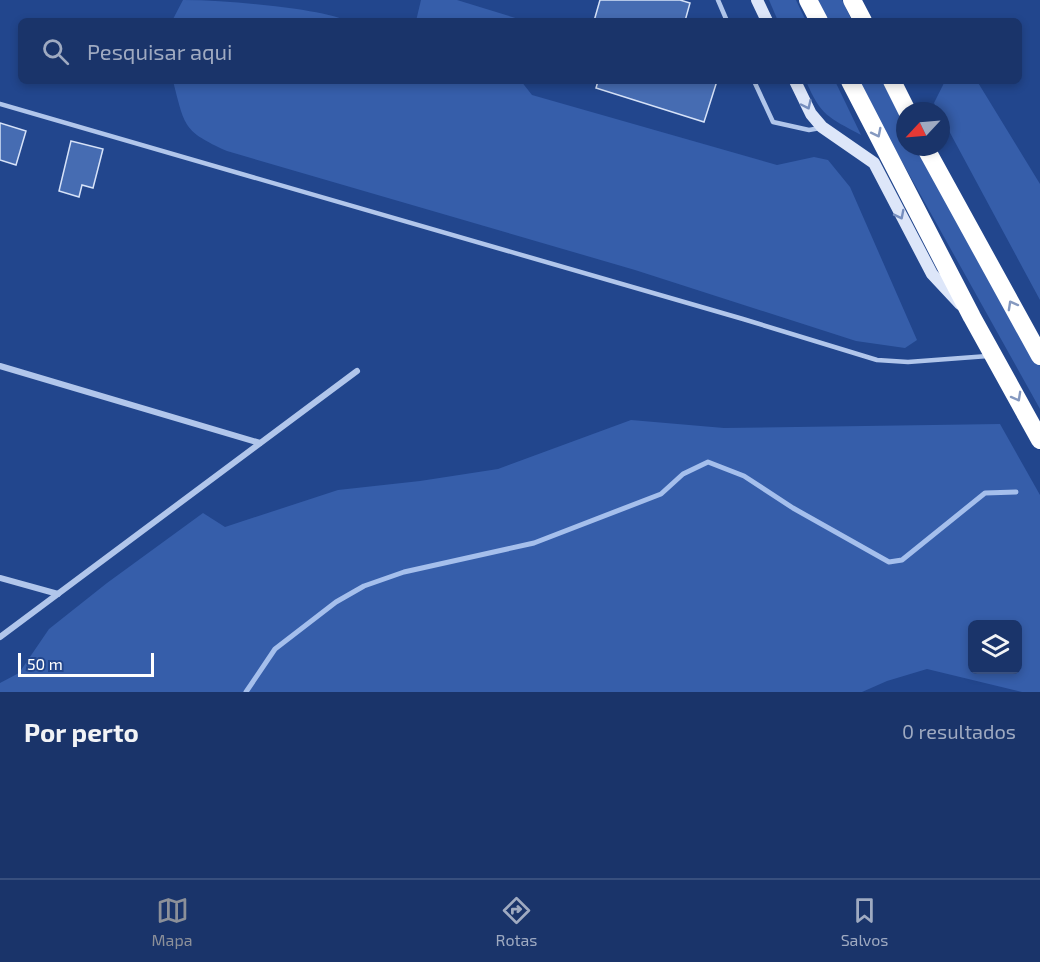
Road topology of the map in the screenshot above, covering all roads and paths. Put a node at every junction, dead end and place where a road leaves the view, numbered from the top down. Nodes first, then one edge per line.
1 (718, 0) edge
2 (757, 0) edge
3 (808, 0) edge
4 (852, 0) edge
5 (726, 18) edge
6 (766, 18) edge
7 (817, 18) edge
8 (861, 18) edge
9 (755, 84) edge
10 (796, 84) edge
11 (852, 84) edge
12 (894, 84) edge
13 (902, 102) edge
14 (0, 104) edge
15 (822, 127) junction
16 (930, 156) edge
17 (972, 317) junction
18 (993, 355) junction
19 (1040, 356) edge
20 (0, 366) edge
21 (357, 371) dead end
22 (1040, 440) edge
23 (260, 443) junction
24 (0, 578) edge
25 (58, 594) junction
26 (0, 637) edge

1 - 5 lane
2 - 6 street
3 - 7 highway
4 - 8 highway
9 - 15 lane
10 -> 15 street
11 -> 17 highway
12 - 13 highway
14 - 18 lane
15 -> 17 street
19 -> 16 highway
17 - 18 highway
18 -> 22 highway
20 - 23 street
21 - 23 street
23 - 25 street
24 - 25 street
25 - 26 street

